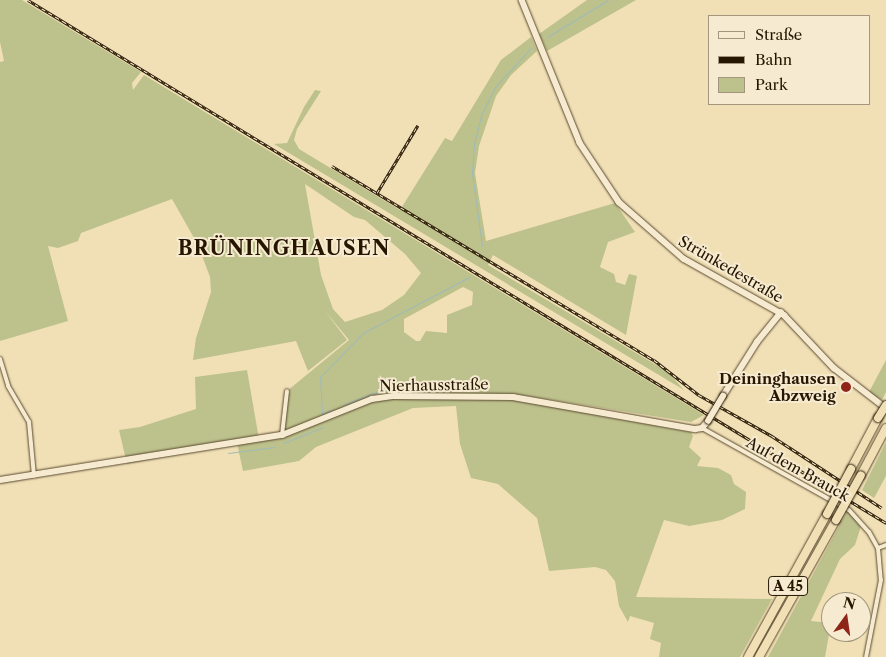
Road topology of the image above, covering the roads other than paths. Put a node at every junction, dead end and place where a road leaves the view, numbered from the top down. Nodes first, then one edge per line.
1 (522, 0) edge
2 (781, 312) junction
3 (0, 359) edge
4 (287, 391) dead end
5 (886, 406) edge
6 (702, 428) junction
7 (886, 428) edge
8 (282, 435) junction
9 (34, 476) junction
10 (0, 480) edge
11 (886, 545) edge
12 (878, 548) junction
13 (748, 657) edge
14 (759, 657) edge
15 (866, 657) edge

1 - 2 main road, Strünkedestraße
2 - 5 main road, Strünkedestraße
2 - 6 main road, bridge
3 - 9 street
4 - 8 street
5 - 13 highway, A 45, bridge
6 - 8 main road, Nierhausstraße
6 - 12 street, Auf dem Brauck
7 - 14 highway, A 45, bridge
8 - 9 main road, Nierhausstraße
9 - 10 main road, Nierhausstraße
11 - 12 street
12 - 15 street, Auf dem Brauck

